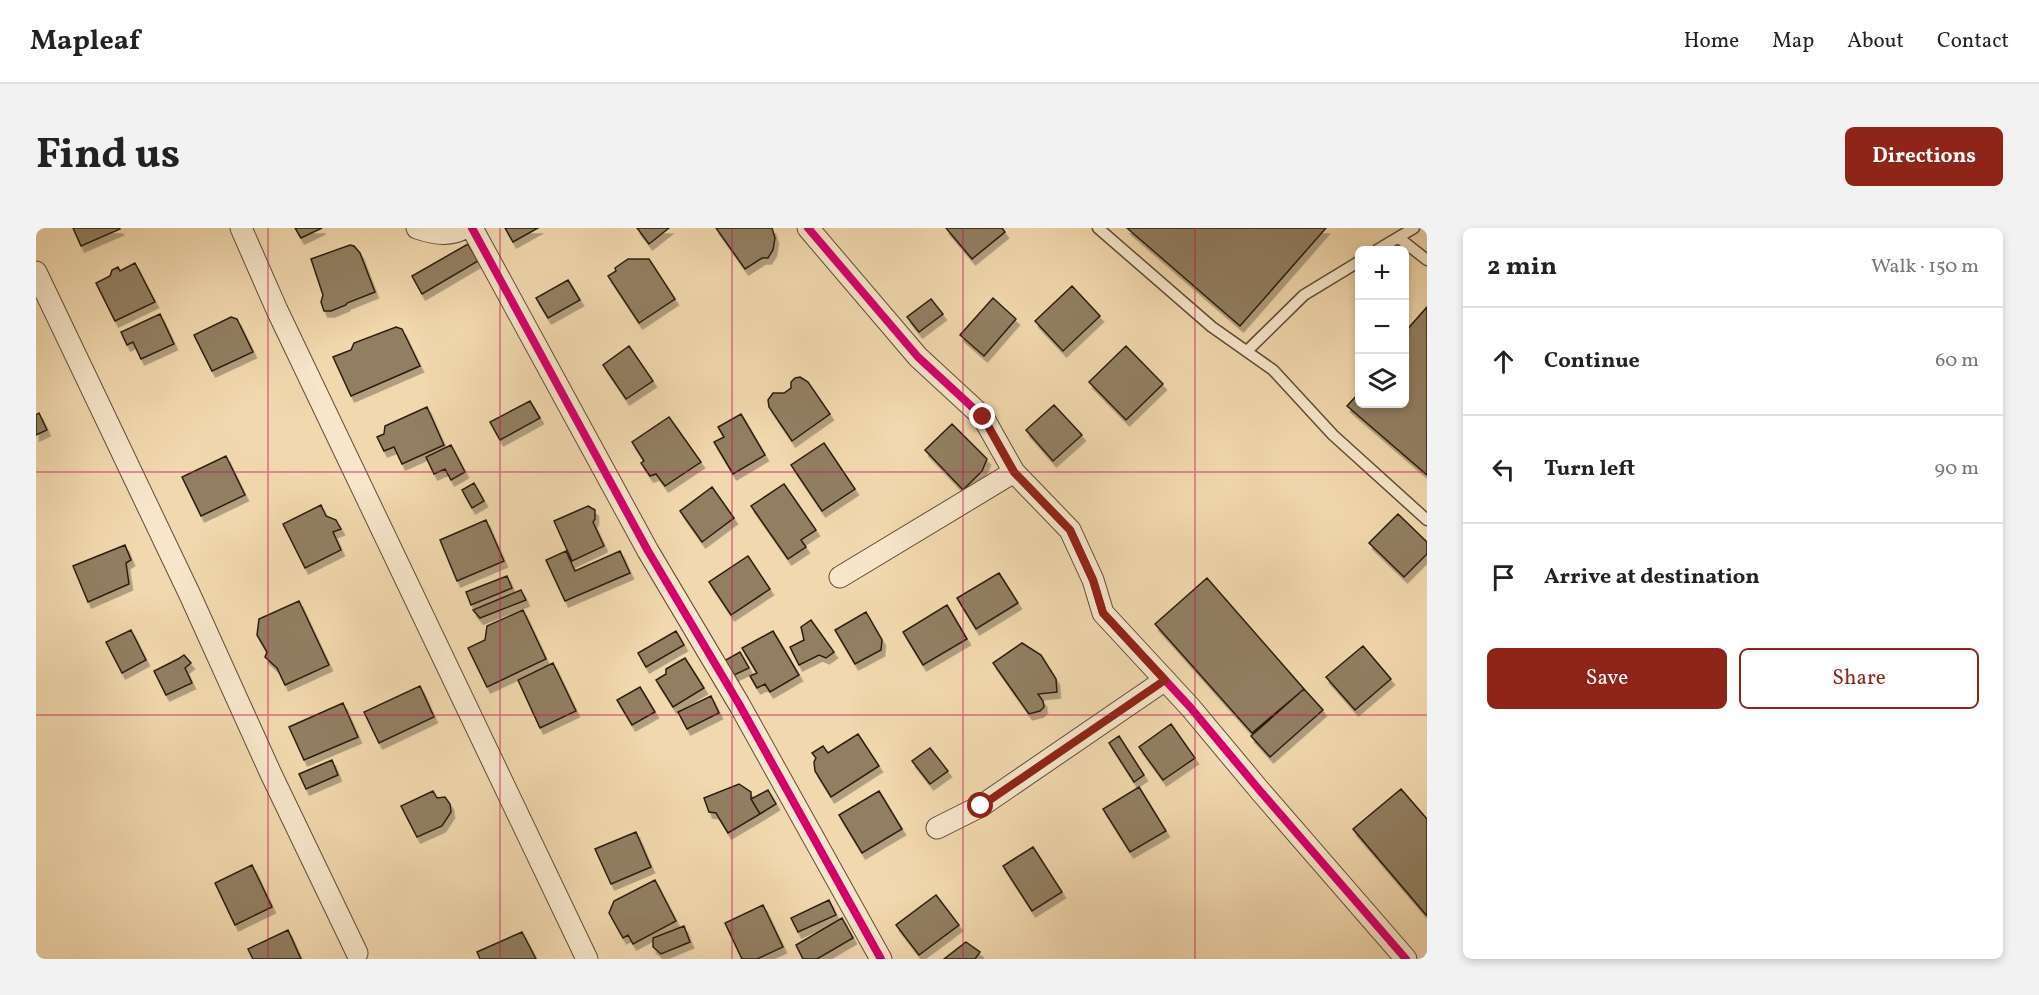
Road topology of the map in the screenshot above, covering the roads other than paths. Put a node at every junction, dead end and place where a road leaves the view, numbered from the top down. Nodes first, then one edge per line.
1 (241, 228) edge
2 (417, 228) edge
3 (464, 228) edge
4 (472, 228) edge
5 (808, 228) edge
6 (1098, 228) edge
7 (1414, 228) edge
8 (1399, 238) junction
9 (1384, 246) edge
10 (1427, 260) edge
11 (1355, 263) edge
12 (36, 272) edge
13 (1247, 351) junction
14 (1014, 472) junction
15 (1427, 520) edge
16 (840, 577) dead end
17 (1165, 680) junction
18 (937, 828) dead end
19 (357, 953) dead end
20 (586, 959) edge
21 (881, 959) edge
22 (1406, 959) edge

1 - 20 street
2 - 3 street
4 - 21 street
5 - 14 street
6 - 13 lane
7 - 8 lane
8 - 9 lane
8 - 10 lane
11 - 13 lane
12 - 19 street
13 - 15 lane
14 - 16 street
14 - 17 street
17 - 18 street
17 - 22 street

